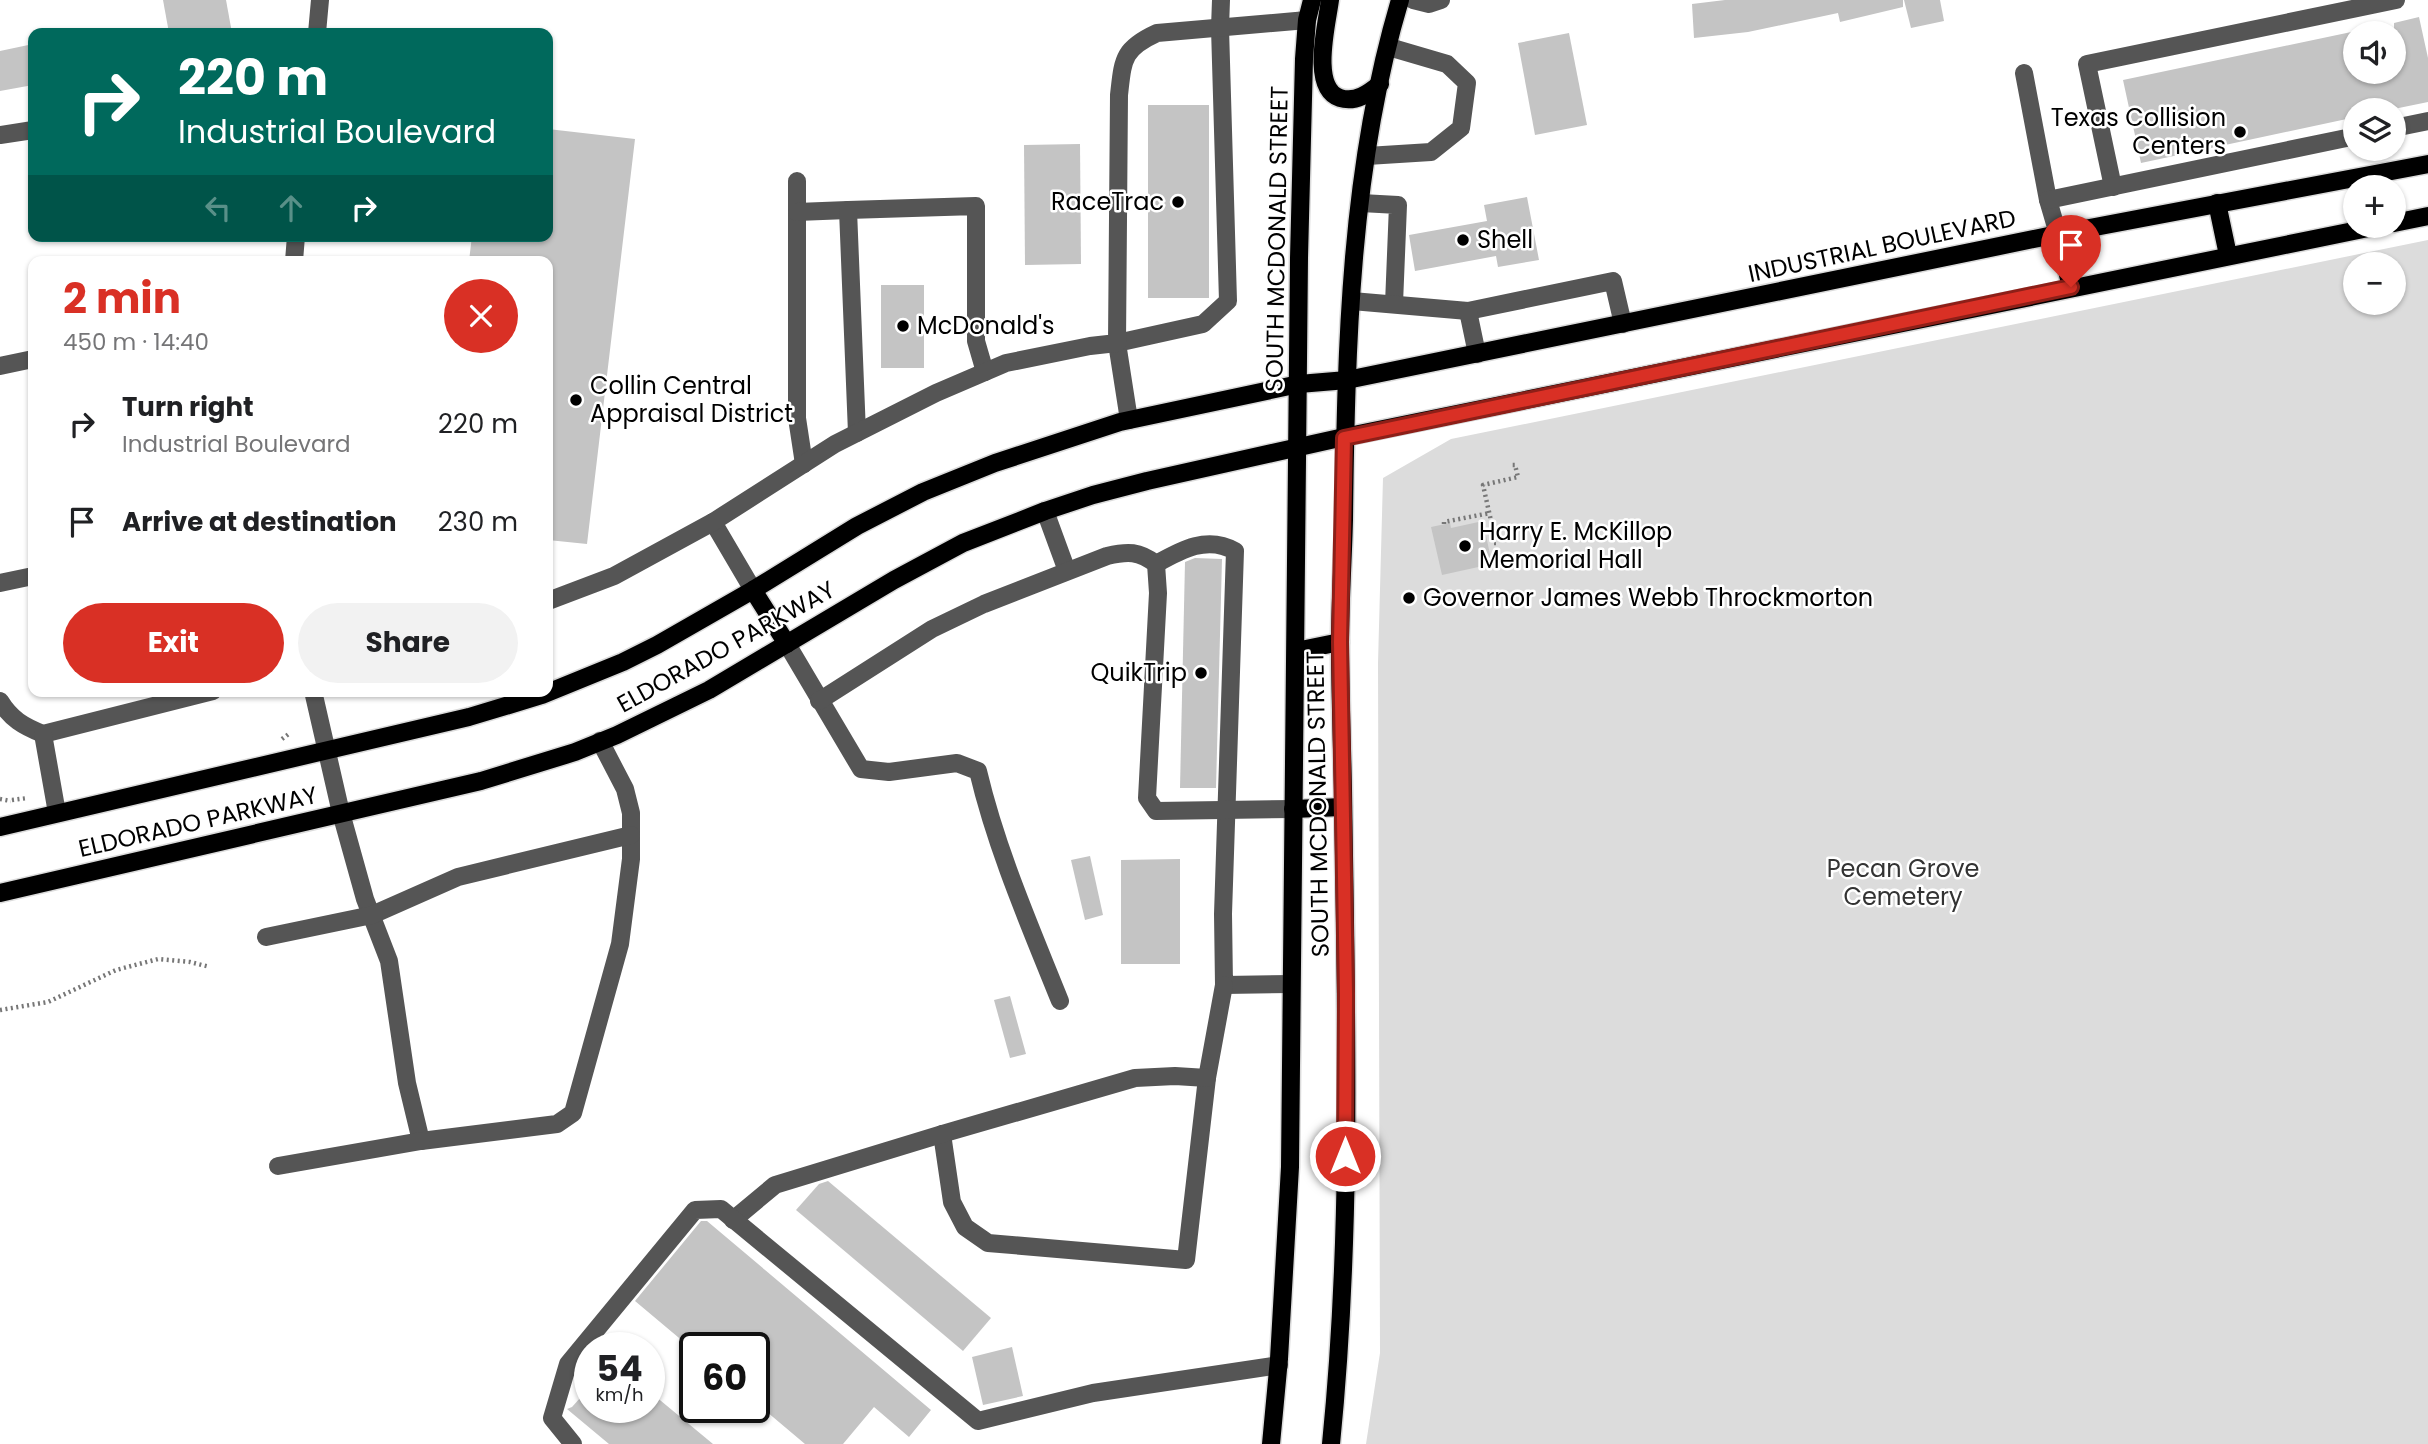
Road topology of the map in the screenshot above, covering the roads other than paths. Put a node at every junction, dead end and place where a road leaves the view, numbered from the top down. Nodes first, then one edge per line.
1 (320, 0) edge
2 (1221, 0) edge
3 (1312, 0) edge
4 (1330, 0) edge
5 (1389, 0) edge
6 (1400, 0) edge
7 (1413, 0) edge
8 (1441, 0) edge
9 (2396, 0) edge
10 (1307, 20) junction
11 (317, 28) edge
12 (1220, 28) junction
13 (1389, 44) junction
14 (2024, 73) dead end
15 (1380, 84) junction
16 (2428, 121) edge
17 (2406, 126) edge
18 (28, 131) edge
19 (0, 135) edge
20 (2343, 139) edge
21 (1367, 156) junction
22 (2428, 164) edge
23 (797, 181) dead end
24 (2113, 187) junction
25 (2048, 200) junction
26 (1361, 203) junction
27 (2217, 203) junction
28 (848, 210) junction
29 (797, 212) junction
30 (2428, 216) edge
31 (2406, 221) edge
32 (2343, 233) edge
33 (2058, 234) junction
34 (2228, 255) junction
35 (2071, 287) junction
36 (1352, 301) junction
37 (1394, 304) junction
38 (1468, 311) junction
39 (1623, 324) junction
40 (1117, 343) junction
41 (1477, 354) junction
42 (28, 360) edge
43 (0, 366) edge
44 (985, 372) junction
45 (1347, 380) junction
46 (1299, 384) junction
47 (1129, 421) junction
48 (858, 432) junction
49 (1344, 438) junction
50 (1299, 448) junction
51 (804, 464) junction
52 (1045, 511) junction
53 (713, 522) junction
54 (1156, 564) junction
55 (1067, 571) junction
56 (28, 577) edge
57 (0, 583) edge
58 (753, 590) junction
59 (553, 599) edge
60 (1340, 642) junction
61 (787, 644) junction
62 (1296, 651) junction
63 (553, 691) edge
64 (189, 697) edge
65 (314, 697) edge
66 (535, 697) edge
67 (0, 701) edge
68 (819, 701) junction
69 (43, 734) junction
70 (600, 741) junction
71 (326, 750) junction
72 (1343, 807) junction
73 (1226, 808) junction
74 (1293, 808) junction
75 (57, 813) junction
76 (341, 813) junction
77 (0, 827) edge
78 (631, 835) junction
79 (0, 893) edge
80 (372, 915) junction
81 (266, 937) dead end
82 (1291, 984) junction
83 (1224, 985) junction
84 (1060, 1001) dead end
85 (1207, 1078) junction
86 (942, 1134) junction
87 (421, 1141) junction
88 (278, 1166) dead end
89 (733, 1220) junction
90 (1279, 1365) junction
91 (573, 1444) edge
92 (1271, 1444) edge
93 (1331, 1444) edge

1 - 11 street
2 - 12 street
3 - 10 main road, SOUTH MCDONALD STREET
4 - 15 main road
5 - 13 main road
6 - 13 main road, SOUTH MCDONALD STREET
7 - 8 street
9 - 24 street
10 - 12 street
10 - 46 main road, SOUTH MCDONALD STREET
12 - 40 street
12 - 40 street
13 - 15 main road, SOUTH MCDONALD STREET
13 - 21 street
14 - 25 street
15 - 21 main road, SOUTH MCDONALD STREET
16 - 17 street
18 - 19 street
20 - 24 street
21 - 26 main road, SOUTH MCDONALD STREET
22 - 27 main road, INDUSTRIAL BOULEVARD
23 - 29 street
24 - 25 street
25 - 33 street
26 - 36 main road, SOUTH MCDONALD STREET
26 - 37 street
27 - 33 main road, INDUSTRIAL BOULEVARD
27 - 34 main road
28 - 29 street
28 - 44 street
28 - 48 street
29 - 51 street
30 - 31 main road
32 - 34 main road
33 - 35 main road
33 - 39 main road, INDUSTRIAL BOULEVARD
34 - 35 main road
35 - 49 main road
36 - 37 street
36 - 45 main road, SOUTH MCDONALD STREET
37 - 38 street
38 - 39 street
38 - 41 street
39 - 41 main road, INDUSTRIAL BOULEVARD
40 - 44 street
40 - 47 street
41 - 45 main road, INDUSTRIAL BOULEVARD
42 - 43 street
44 - 48 street
45 - 46 main road, INDUSTRIAL BOULEVARD
45 - 49 main road, SOUTH MCDONALD STREET
46 - 47 main road, ELDORADO PARKWAY
46 - 50 main road, SOUTH MCDONALD STREET
47 - 58 main road, ELDORADO PARKWAY
48 - 51 street
49 - 50 main road, ELDORADO PARKWAY
49 - 60 main road, SOUTH MCDONALD STREET
50 - 52 main road, ELDORADO PARKWAY
50 - 62 main road, SOUTH MCDONALD STREET
51 - 53 street
52 - 55 street
52 - 61 main road, ELDORADO PARKWAY
53 - 58 street
53 - 59 street
54 - 55 street
54 - 73 street
54 - 73 street
55 - 68 street
56 - 57 street
58 - 61 main road
58 - 63 main road, ELDORADO PARKWAY
60 - 62 main road
60 - 72 main road, SOUTH MCDONALD STREET
61 - 68 street
61 - 70 main road, ELDORADO PARKWAY
62 - 74 main road, SOUTH MCDONALD STREET
64 - 69 street
65 - 71 street
66 - 71 main road, ELDORADO PARKWAY
67 - 69 street
68 - 84 street
69 - 75 street
70 - 76 main road, ELDORADO PARKWAY
70 - 78 street
71 - 75 main road, ELDORADO PARKWAY
71 - 76 street
72 - 74 main road
72 - 93 main road, SOUTH MCDONALD STREET
73 - 74 street
73 - 83 street
74 - 82 main road, SOUTH MCDONALD STREET
75 - 77 main road, ELDORADO PARKWAY
76 - 79 main road, ELDORADO PARKWAY
76 - 80 street
78 - 80 street
78 - 87 street
80 - 81 street
80 - 87 street
82 - 83 street
82 - 90 main road, SOUTH MCDONALD STREET
83 - 85 street
85 - 86 street
85 - 86 street
86 - 89 street
87 - 88 street
89 - 90 street
89 - 91 street
90 - 92 main road, SOUTH MCDONALD STREET

